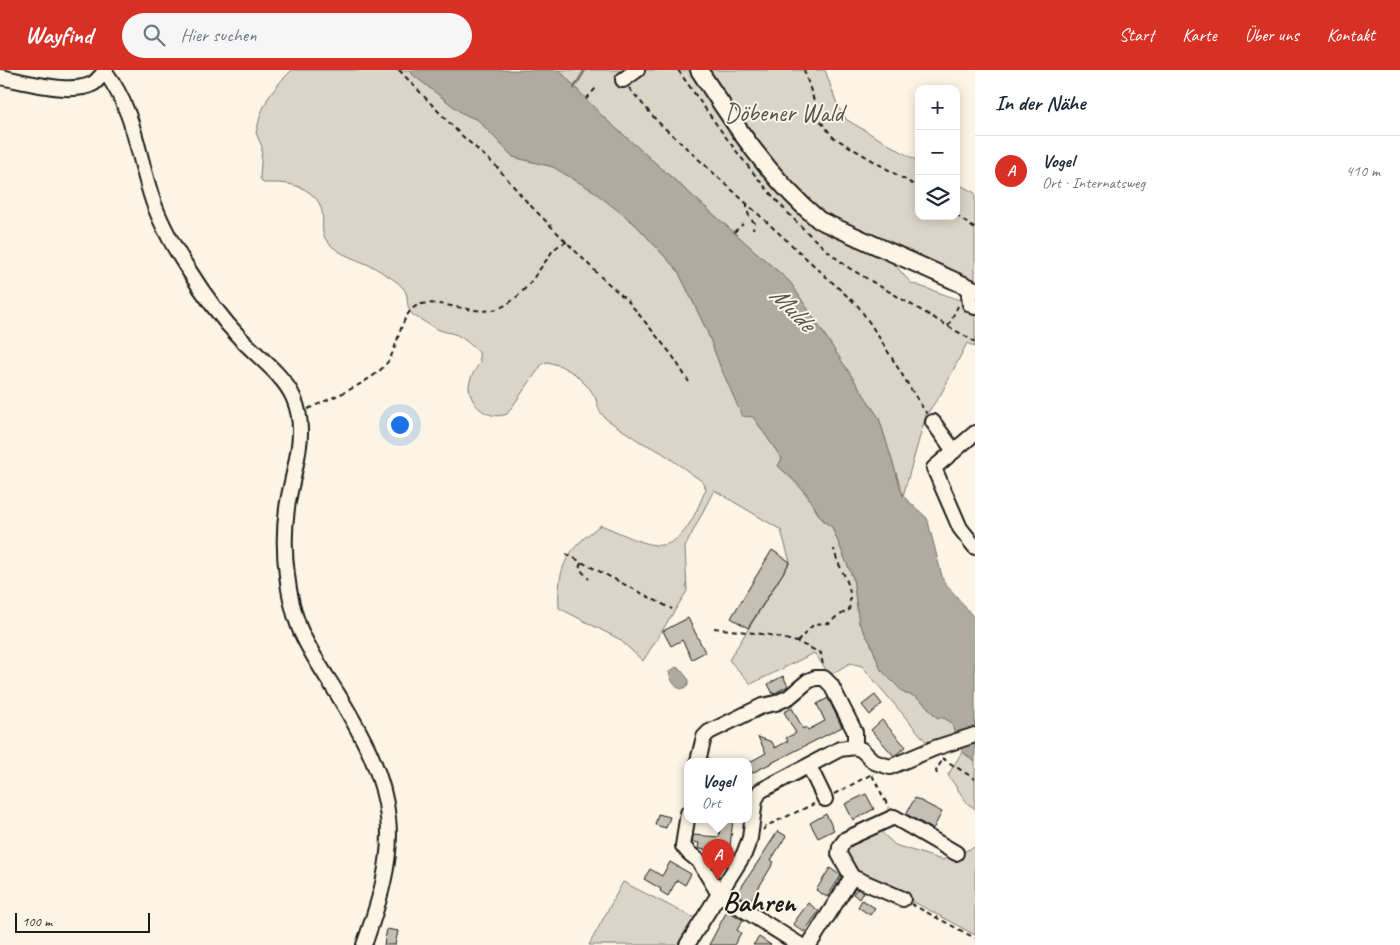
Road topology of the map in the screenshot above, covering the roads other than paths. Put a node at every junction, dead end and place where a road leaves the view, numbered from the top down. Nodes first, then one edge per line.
1 (637, 70) edge
2 (699, 70) edge
3 (104, 71) edge
4 (0, 77) edge
5 (623, 80) road end
6 (971, 288) edge
7 (975, 307) edge
8 (932, 422) road end
9 (975, 433) edge
10 (954, 451) junction
11 (975, 547) edge
12 (975, 735) edge
13 (855, 747) junction
14 (699, 758) edge
15 (809, 766) junction
16 (825, 799) road end
17 (686, 823) edge
18 (752, 823) edge
19 (752, 823) edge
20 (956, 853) dead end
21 (852, 877) junction
22 (719, 894) junction
23 (903, 899) road end
24 (364, 945) edge
25 (687, 945) edge
26 (800, 945) edge
27 (809, 945) edge

1 - 5 street
2 - 6 main road
3 - 4 street
3 - 24 street
6 - 7 street
8 - 10 street
9 - 10 street
10 - 11 street
12 - 13 street
13 - 14 street
13 - 15 street
15 - 16 street
15 - 19 street
17 - 22 street
18 - 22 street
20 - 21 street
21 - 23 street
21 - 27 street
22 - 25 street
22 - 26 street

